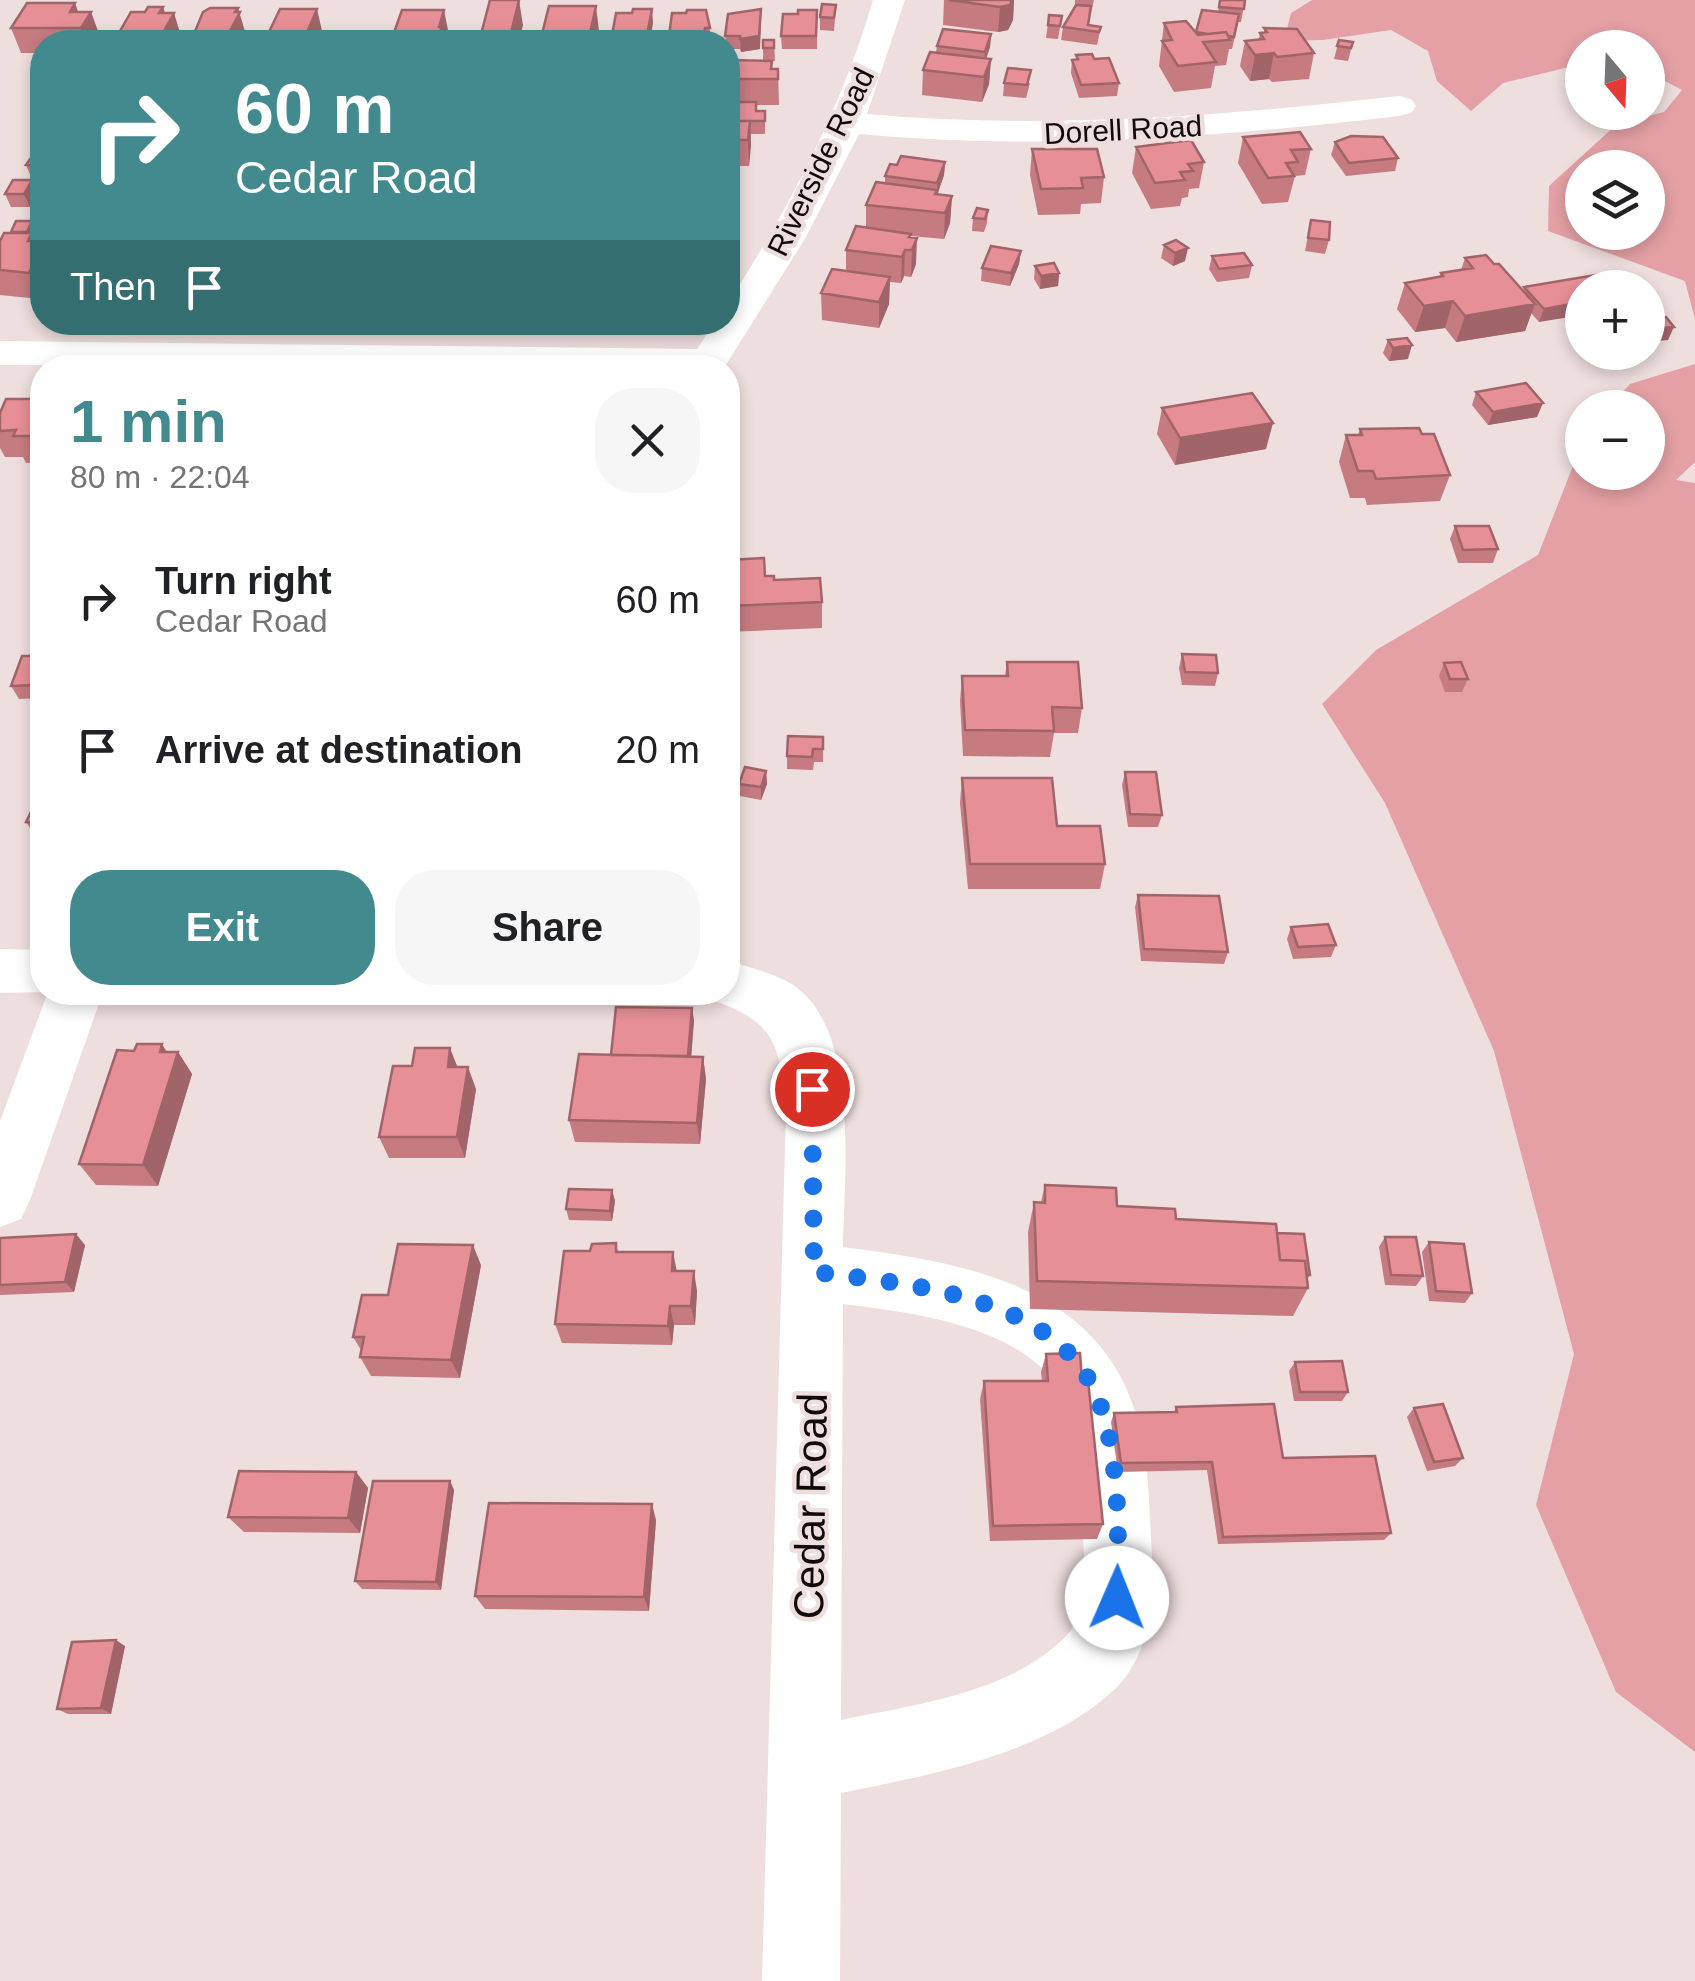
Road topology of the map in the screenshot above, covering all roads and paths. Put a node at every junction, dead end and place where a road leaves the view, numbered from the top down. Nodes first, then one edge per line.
1 (889, 0) edge
2 (1399, 106) dead end
3 (846, 122) junction
4 (740, 312) edge
5 (0, 353) edge
6 (128, 355) edge
7 (0, 971) edge
8 (30, 972) edge
9 (740, 986) edge
10 (71, 1005) edge
11 (0, 1200) edge
12 (814, 1272) junction
13 (805, 1765) junction
14 (802, 1981) edge

1 - 3 street, Riverside Road
2 - 3 street, Dorell Road
3 - 4 street, Riverside Road
5 - 6 street
7 - 8 street
9 - 12 street, Cedar Road
10 - 11 street
12 - 13 street, Cedar Road
12 - 13 street
13 - 14 street, Cedar Road

